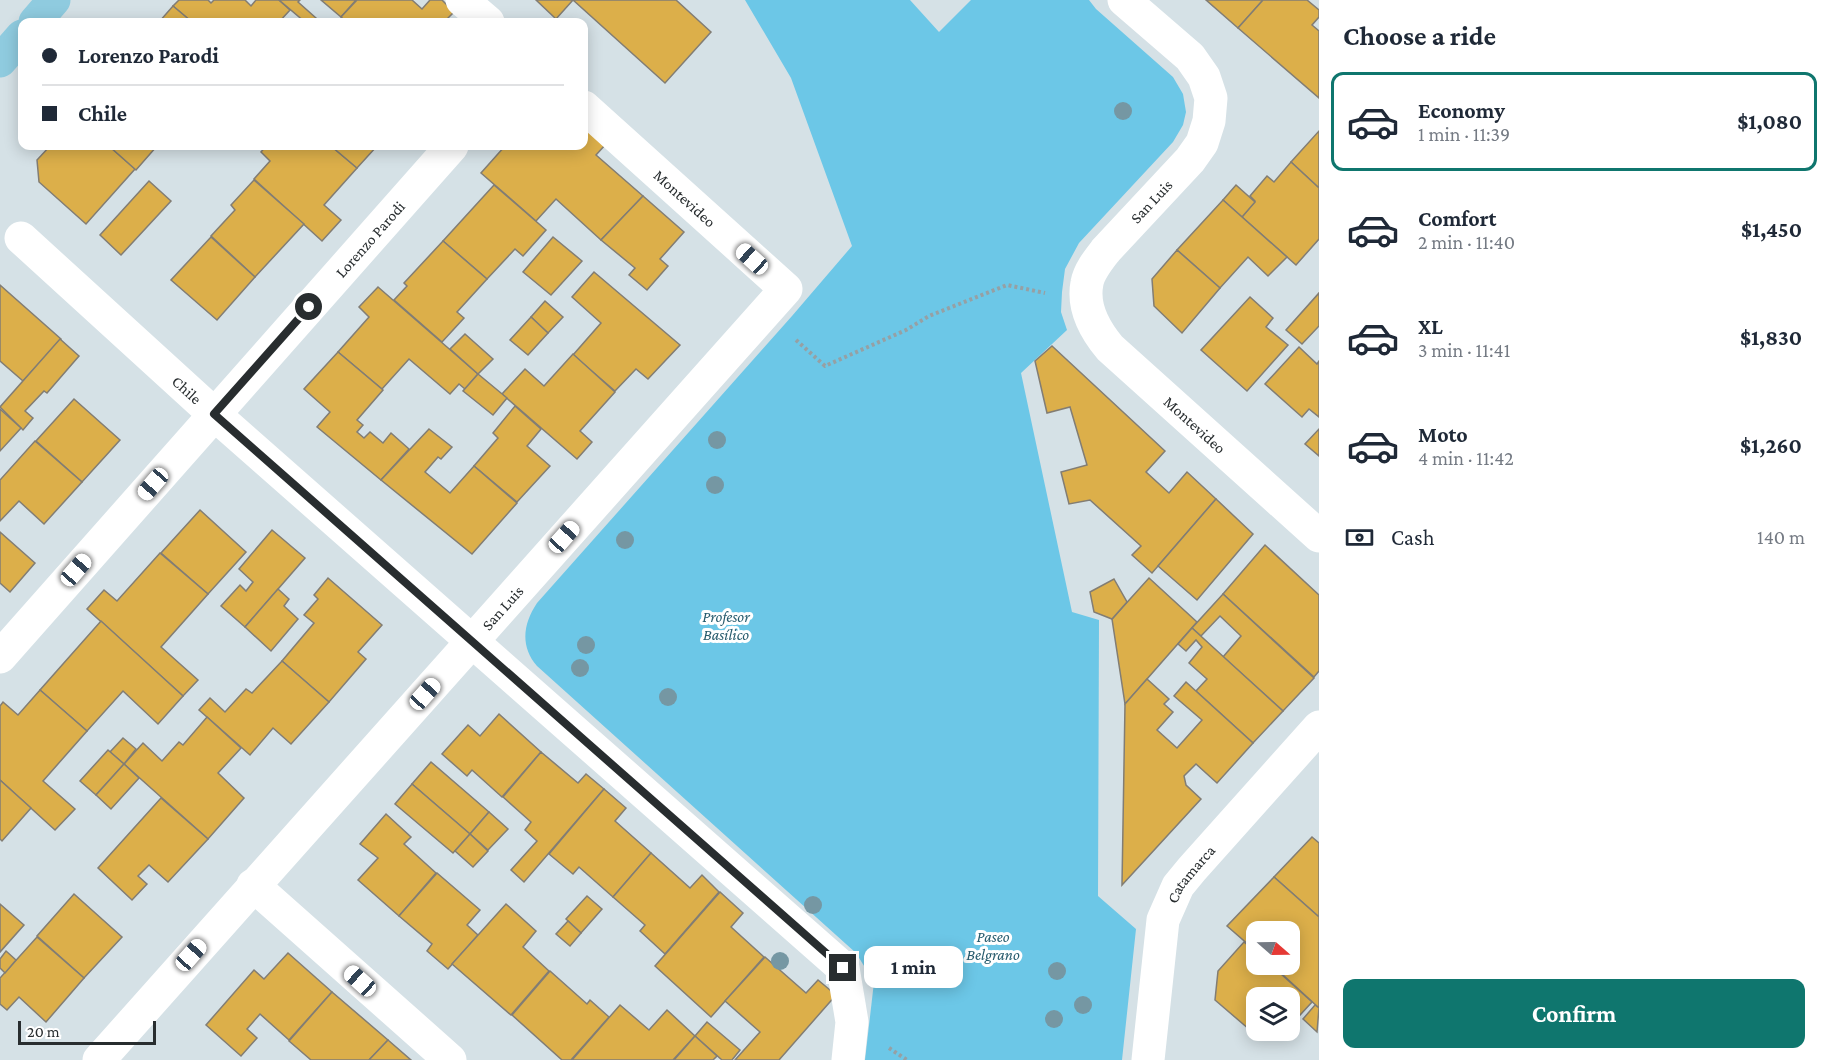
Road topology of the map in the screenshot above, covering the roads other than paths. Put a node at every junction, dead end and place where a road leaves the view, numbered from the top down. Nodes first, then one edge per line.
1 (54, 0) edge
2 (462, 0) edge
3 (1124, 0) edge
4 (38, 18) edge
5 (483, 18) edge
6 (18, 41) edge
7 (0, 61) edge
8 (588, 111) edge
9 (448, 150) edge
10 (21, 238) dead end
11 (775, 300) joint
12 (1086, 303) joint
13 (214, 414) junction
14 (1319, 536) edge
15 (471, 641) junction
16 (0, 657) edge
17 (1319, 727) edge
18 (253, 885) junction
19 (99, 1060) edge
20 (450, 1060) edge
21 (848, 1060) edge
22 (1148, 1060) edge

1 - 4 main road
2 - 5 street
3 - 12 street, San Luis
6 - 7 main road
8 - 11 street, Montevideo
9 - 13 street, Lorenzo Parodi
10 - 13 street, Chile
11 - 15 street, San Luis
12 - 14 street, Montevideo
13 - 15 street, Chile
13 - 16 street, Lorenzo Parodi
15 - 18 street, San Luis
15 - 21 street, Chile
17 - 22 street, Catamarca
18 - 19 street, San Luis
18 - 20 street

